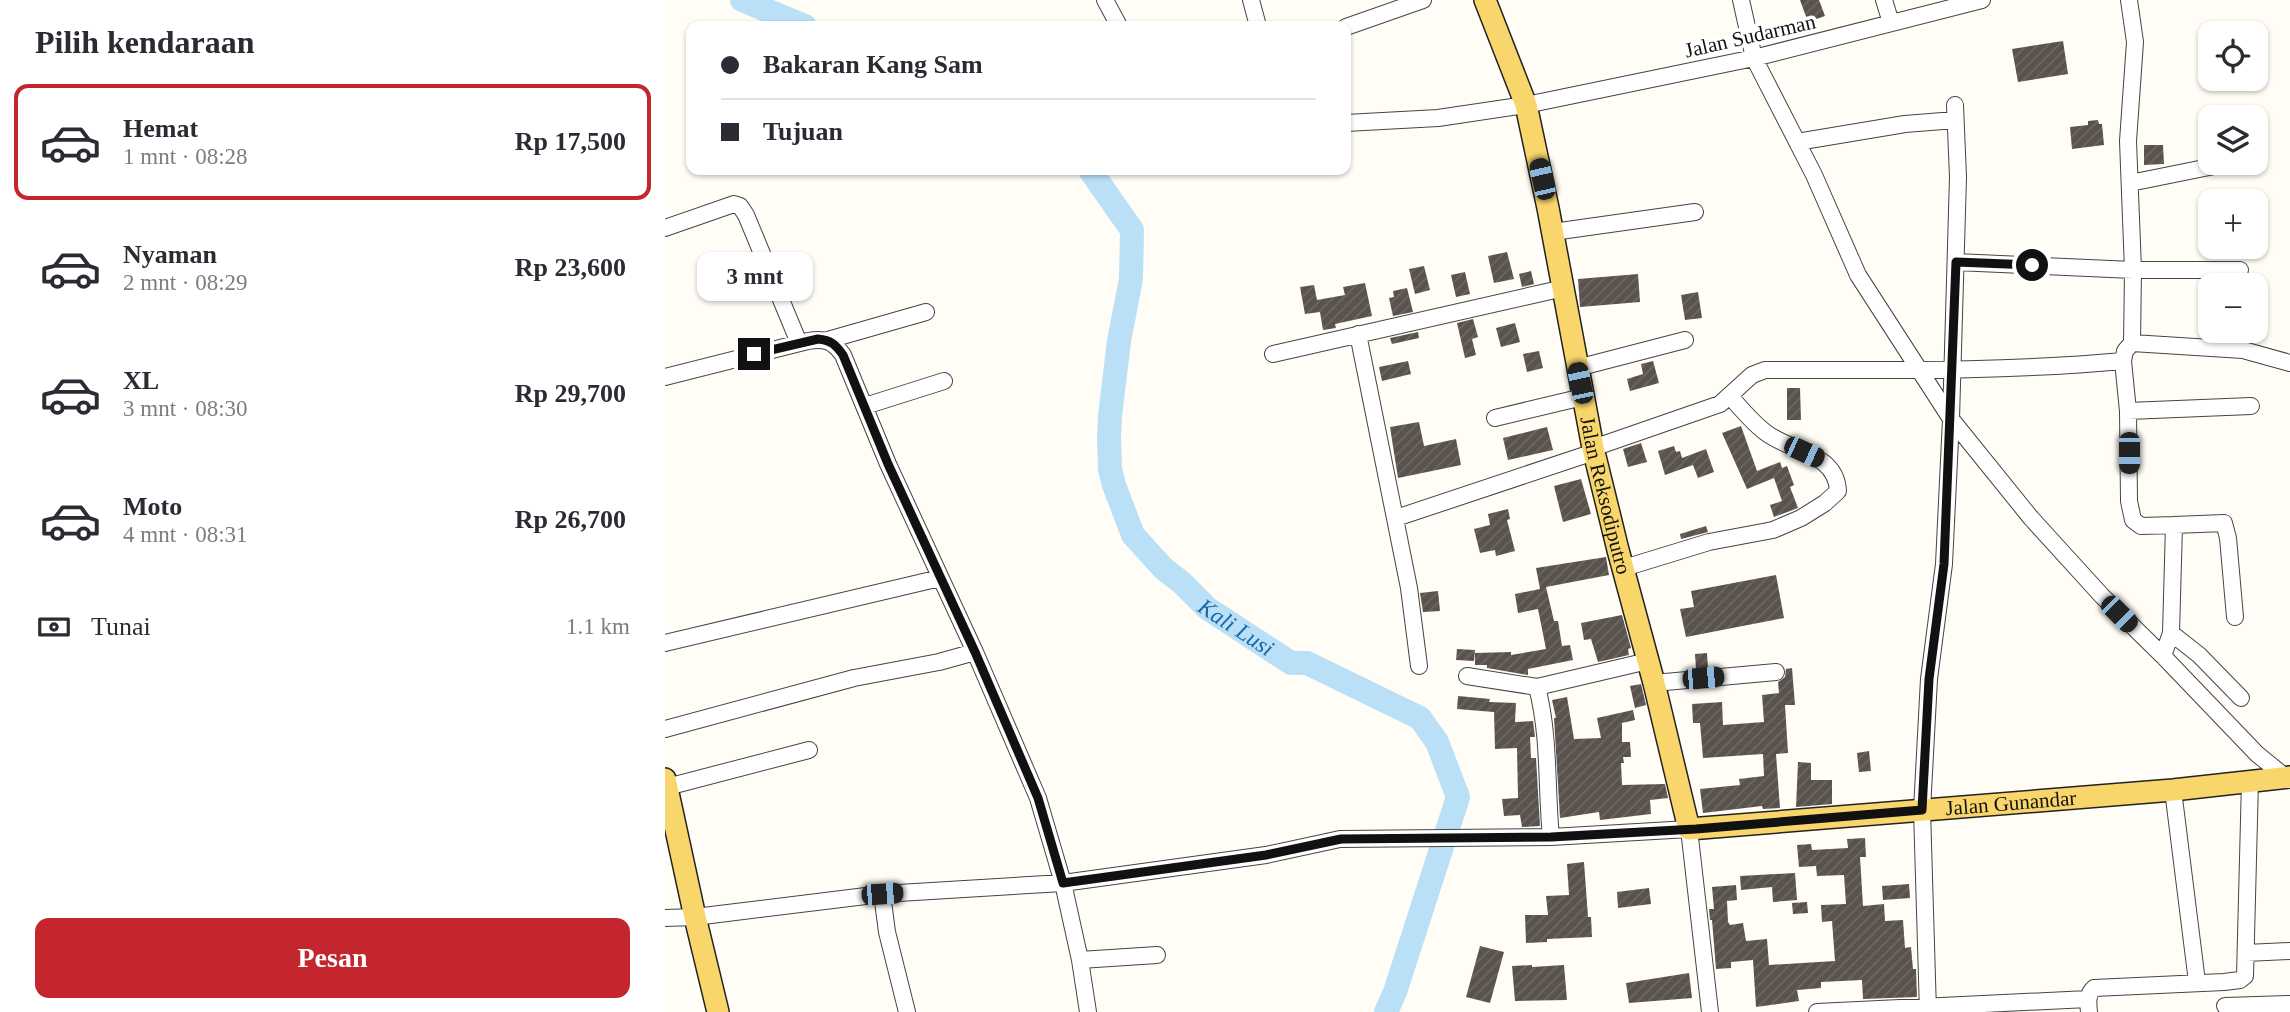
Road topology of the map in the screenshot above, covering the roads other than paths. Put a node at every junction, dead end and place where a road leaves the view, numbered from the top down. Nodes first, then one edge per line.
1 (1105, 0) edge
2 (1251, 0) edge
3 (1423, 0) edge
4 (1485, 0) edge
5 (1741, 0) edge
6 (1884, 0) edge
7 (1982, 0) edge
8 (2129, 0) edge
9 (1116, 21) edge
10 (1257, 21) edge
11 (1891, 23) junction
12 (1351, 25) edge
13 (1754, 58) junction
14 (1526, 108) junction
15 (1351, 123) edge
16 (1797, 142) junction
17 (2198, 169) edge
18 (2130, 183) junction
19 (1695, 212) dead end
20 (665, 228) edge
21 (1553, 232) junction
22 (1956, 262) junction
23 (2133, 270) junction
24 (2239, 270) dead end
25 (1564, 288) junction
26 (926, 312) dead end
27 (1358, 334) junction
28 (828, 340) junction
29 (1685, 340) dead end
30 (799, 343) junction
31 (2132, 343) junction
32 (1273, 354) dead end
33 (2123, 362) junction
34 (2290, 363) edge
35 (1577, 368) junction
36 (1952, 370) junction
37 (1922, 371) junction
38 (665, 377) edge
39 (944, 380) dead end
40 (1730, 396) junction
41 (1583, 397) junction
42 (865, 406) junction
43 (2251, 406) dead end
44 (2128, 411) junction
45 (1496, 418) dead end
46 (1951, 419) junction
47 (1594, 450) junction
48 (1396, 518) junction
49 (2174, 526) junction
50 (1624, 568) junction
51 (940, 578) junction
52 (2235, 617) dead end
53 (2171, 633) junction
54 (665, 643) edge
55 (975, 652) junction
56 (2163, 656) junction
57 (1648, 661) junction
58 (1419, 666) dead end
59 (1776, 672) dead end
60 (1467, 676) dead end
61 (1654, 683) junction
62 (1537, 687) junction
63 (2241, 698) dead end
64 (665, 730) edge
65 (809, 750) dead end
66 (2288, 778) edge
67 (2250, 781) junction
68 (666, 783) edge
69 (2173, 790) junction
70 (1922, 810) junction
71 (1689, 829) junction
72 (1551, 837) junction
73 (1063, 883) junction
74 (882, 894) junction
75 (695, 917) junction
76 (665, 918) edge
77 (2290, 951) edge
78 (2246, 953) junction
79 (1157, 955) dead end
80 (1080, 960) junction
81 (2197, 982) junction
82 (2224, 982) junction
83 (2290, 1004) edge
84 (2089, 1005) edge
85 (1928, 1009) edge
86 (2225, 1009) edge
87 (718, 1012) edge
88 (907, 1012) edge
89 (1088, 1012) edge
90 (1710, 1012) edge
91 (1817, 1012) edge

1 - 9 street
2 - 10 street
3 - 12 street
4 - 14 main road, Jalan Reksodiputro
5 - 13 street
6 - 11 street
7 - 11 street, Jalan Sudarman
8 - 18 street
11 - 13 street, Jalan Sudarman
13 - 14 street, Jalan Sudarman
13 - 16 street
14 - 15 street, Jalan Sudarman
14 - 21 main road, Jalan Reksodiputro
16 - 22 street
16 - 37 street
17 - 18 street
18 - 23 street
19 - 21 street
20 - 30 street
21 - 25 main road, Jalan Reksodiputro
22 - 23 street
22 - 36 street
23 - 24 street
23 - 31 street
25 - 27 street
25 - 35 main road, Jalan Reksodiputro
26 - 28 street
27 - 32 street
27 - 48 street
28 - 30 street
28 - 42 street
29 - 35 street
30 - 38 street
31 - 33 street
31 - 34 street
33 - 36 street
33 - 44 street
35 - 41 main road, Jalan Reksodiputro
36 - 37 street
36 - 46 street
37 - 40 street
37 - 46 street
39 - 42 street
40 - 47 street
40 - 50 street
41 - 45 street
41 - 47 main road, Jalan Reksodiputro
42 - 51 street
43 - 44 street
44 - 49 street
46 - 56 street
46 - 70 street
47 - 48 street
47 - 50 main road, Jalan Reksodiputro
48 - 58 street
49 - 52 street
49 - 53 street
50 - 57 main road, Jalan Reksodiputro
51 - 54 street
51 - 55 street
53 - 56 street
53 - 63 street
55 - 64 street
55 - 73 street
56 - 66 street
57 - 61 main road, Jalan Reksodiputro
57 - 62 street
59 - 61 street
60 - 62 street
61 - 71 main road, Jalan Reksodiputro
62 - 72 street
65 - 68 street
66 - 67 main road, Jalan Gunandar
67 - 69 main road, Jalan Gunandar
67 - 78 street
68 - 75 main road
69 - 70 main road, Jalan Gunandar
69 - 81 street
70 - 71 main road, Jalan Gunandar
70 - 85 street
71 - 72 street
71 - 90 street
72 - 73 street
73 - 74 street
73 - 80 street
74 - 75 street
74 - 88 street
75 - 76 street
75 - 87 main road
77 - 78 street
78 - 82 street
79 - 80 street
80 - 89 street
81 - 82 street
81 - 84 street
82 - 86 street
83 - 86 street
84 - 85 street
85 - 91 street

